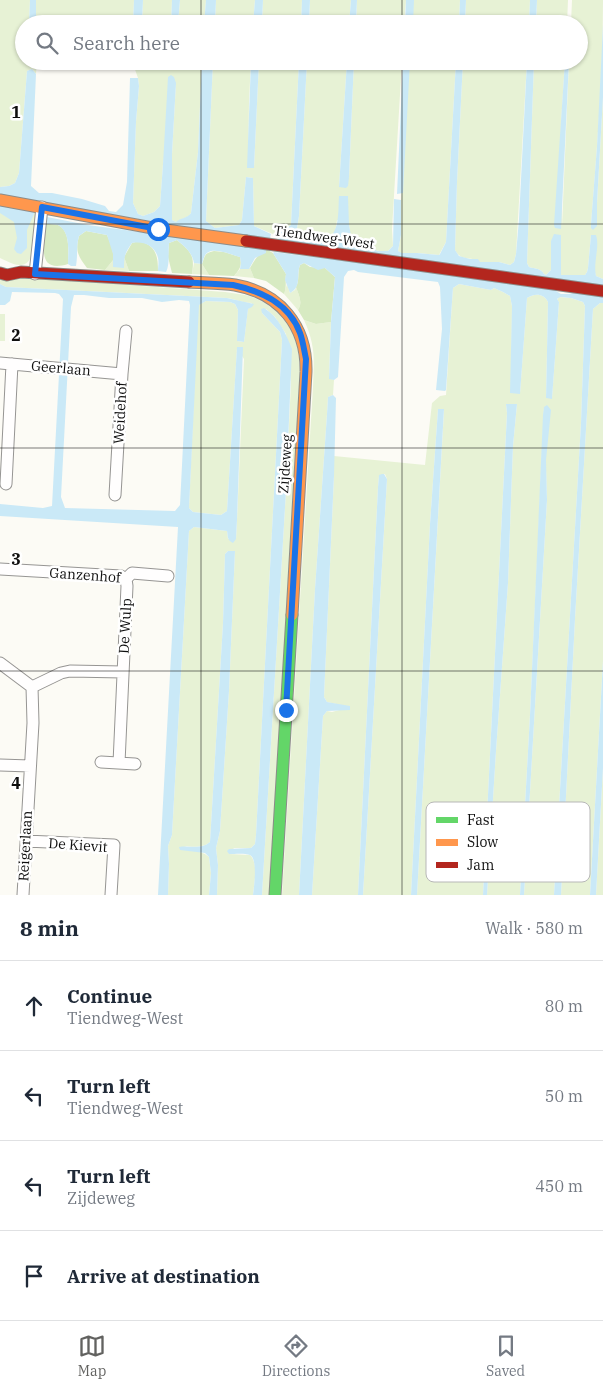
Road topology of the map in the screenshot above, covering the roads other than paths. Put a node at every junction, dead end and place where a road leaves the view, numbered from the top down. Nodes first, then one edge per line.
1 (0, 200) edge
2 (42, 207) junction
3 (0, 262) edge
4 (21, 272) junction
5 (0, 273) edge
6 (35, 274) junction
7 (603, 291) edge
8 (126, 331) dead end
9 (6, 364) edge
10 (122, 374) junction
11 (7, 484) edge
12 (115, 495) dead end
13 (0, 569) edge
14 (168, 576) dead end
15 (126, 579) junction
16 (0, 663) edge
17 (123, 672) junction
18 (32, 687) junction
19 (101, 762) dead end
20 (119, 763) junction
21 (0, 764) edge
22 (135, 764) dead end
23 (30, 766) junction
24 (26, 841) junction
25 (23, 895) edge
26 (111, 895) edge
27 (275, 895) edge

1 - 2 main road, Tiendweg-West
2 - 6 street
2 - 7 main road, Tiendweg-West
3 - 4 main road, Zijdeweg
4 - 5 main road, Zijdeweg
4 - 6 main road, Zijdeweg
6 - 27 main road, Zijdeweg
8 - 10 street, Weidehof
9 - 10 street, Geerlaan
9 - 11 street
10 - 12 street, Weidehof
13 - 15 street, Ganzenhof
14 - 15 street, Ganzenhof
15 - 17 street, De Wulp
16 - 18 street
17 - 18 street, De Wulp
17 - 20 street, De Wulp
18 - 23 street, Reigerlaan
19 - 20 street
20 - 22 street
21 - 23 street
23 - 24 street, Reigerlaan
24 - 25 street, Reigerlaan
24 - 26 street, De Kievit

